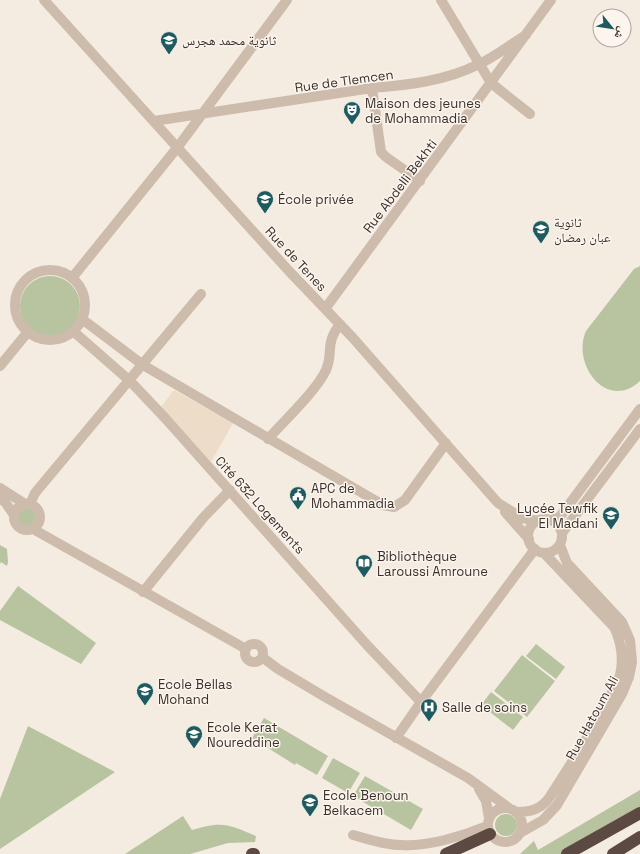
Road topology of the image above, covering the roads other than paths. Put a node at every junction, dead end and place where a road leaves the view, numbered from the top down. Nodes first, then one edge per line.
1 (44, 0) edge
2 (287, 0) edge
3 (441, 0) edge
4 (551, 0) edge
5 (526, 35) junction
6 (479, 64) junction
7 (491, 83) junction
8 (372, 88) junction
9 (530, 114) dead end
10 (200, 116) junction
11 (154, 121) junction
12 (177, 148) junction
13 (420, 181) junction
14 (72, 278) junction
15 (201, 294) dead end
16 (325, 309) junction
17 (82, 318) junction
18 (340, 324) junction
19 (73, 331) junction
20 (27, 333) junction
21 (143, 365) junction
22 (0, 366) edge
23 (130, 381) junction
24 (640, 409) edge
25 (640, 429) edge
26 (268, 438) junction
27 (446, 443) junction
28 (0, 488) edge
29 (230, 490) junction
30 (0, 499) edge
31 (498, 503) junction
32 (28, 504) junction
33 (14, 515) junction
34 (550, 520) junction
35 (538, 521) junction
36 (33, 529) junction
37 (562, 533) junction
38 (529, 539) junction
39 (560, 545) junction
40 (539, 551) junction
41 (143, 592) junction
42 (421, 702) junction
43 (396, 738) junction
44 (468, 778) junction
45 (513, 810) junction
46 (640, 813) edge
47 (489, 826) junction
48 (520, 833) junction
49 (353, 835) dead end
50 (640, 838) edge
51 (446, 854) edge
52 (568, 854) edge
53 (613, 854) edge

1 - 11 street, Rue de Tenes
2 - 10 street
3 - 6 street
4 - 5 street, Rue Abdelli Bekhti
5 - 6 street, Rue de Tlemcen
5 - 7 street, Rue Abdelli Bekhti
6 - 7 street
6 - 8 street, Rue de Tlemcen
7 - 9 street
7 - 13 street, Rue Abdelli Bekhti
8 - 10 street, Rue de Tlemcen
8 - 13 street
10 - 11 street, Rue de Tlemcen
10 - 12 street
11 - 12 street, Rue de Tenes
12 - 14 street
12 - 16 street, Rue de Tenes
13 - 16 street, Rue Abdelli Bekhti
14 - 17 street
14 - 20 street
15 - 21 street
16 - 18 street, Rue de Tenes
17 - 19 street
17 - 21 street
18 - 26 street
18 - 27 street, Rue de Tenes
19 - 20 street
19 - 23 street, Cité 632 Logements
20 - 22 street
21 - 23 street
21 - 26 street
23 - 29 street, Cité 632 Logements
23 - 32 street
24 - 34 street
25 - 37 street
26 - 27 street
27 - 31 street, Rue de Tenes
28 - 32 street
29 - 41 street
29 - 42 street, Cité 632 Logements
30 - 33 street
31 - 35 street, Rue de Tenes
31 - 38 street
32 - 33 street
32 - 36 street
33 - 36 street
34 - 35 street
34 - 37 street
35 - 38 street
36 - 41 street
37 - 39 street
38 - 40 street
39 - 40 street
39 - 48 street, Rue Hatoum Ali
40 - 42 street
40 - 45 street, Rue Hatoum Ali
41 - 43 street
42 - 43 street
43 - 44 street
44 - 45 street
44 - 47 street
45 - 47 street
45 - 48 street
46 - 52 highway
47 - 48 street
47 - 49 street
47 - 51 highway
50 - 53 highway

